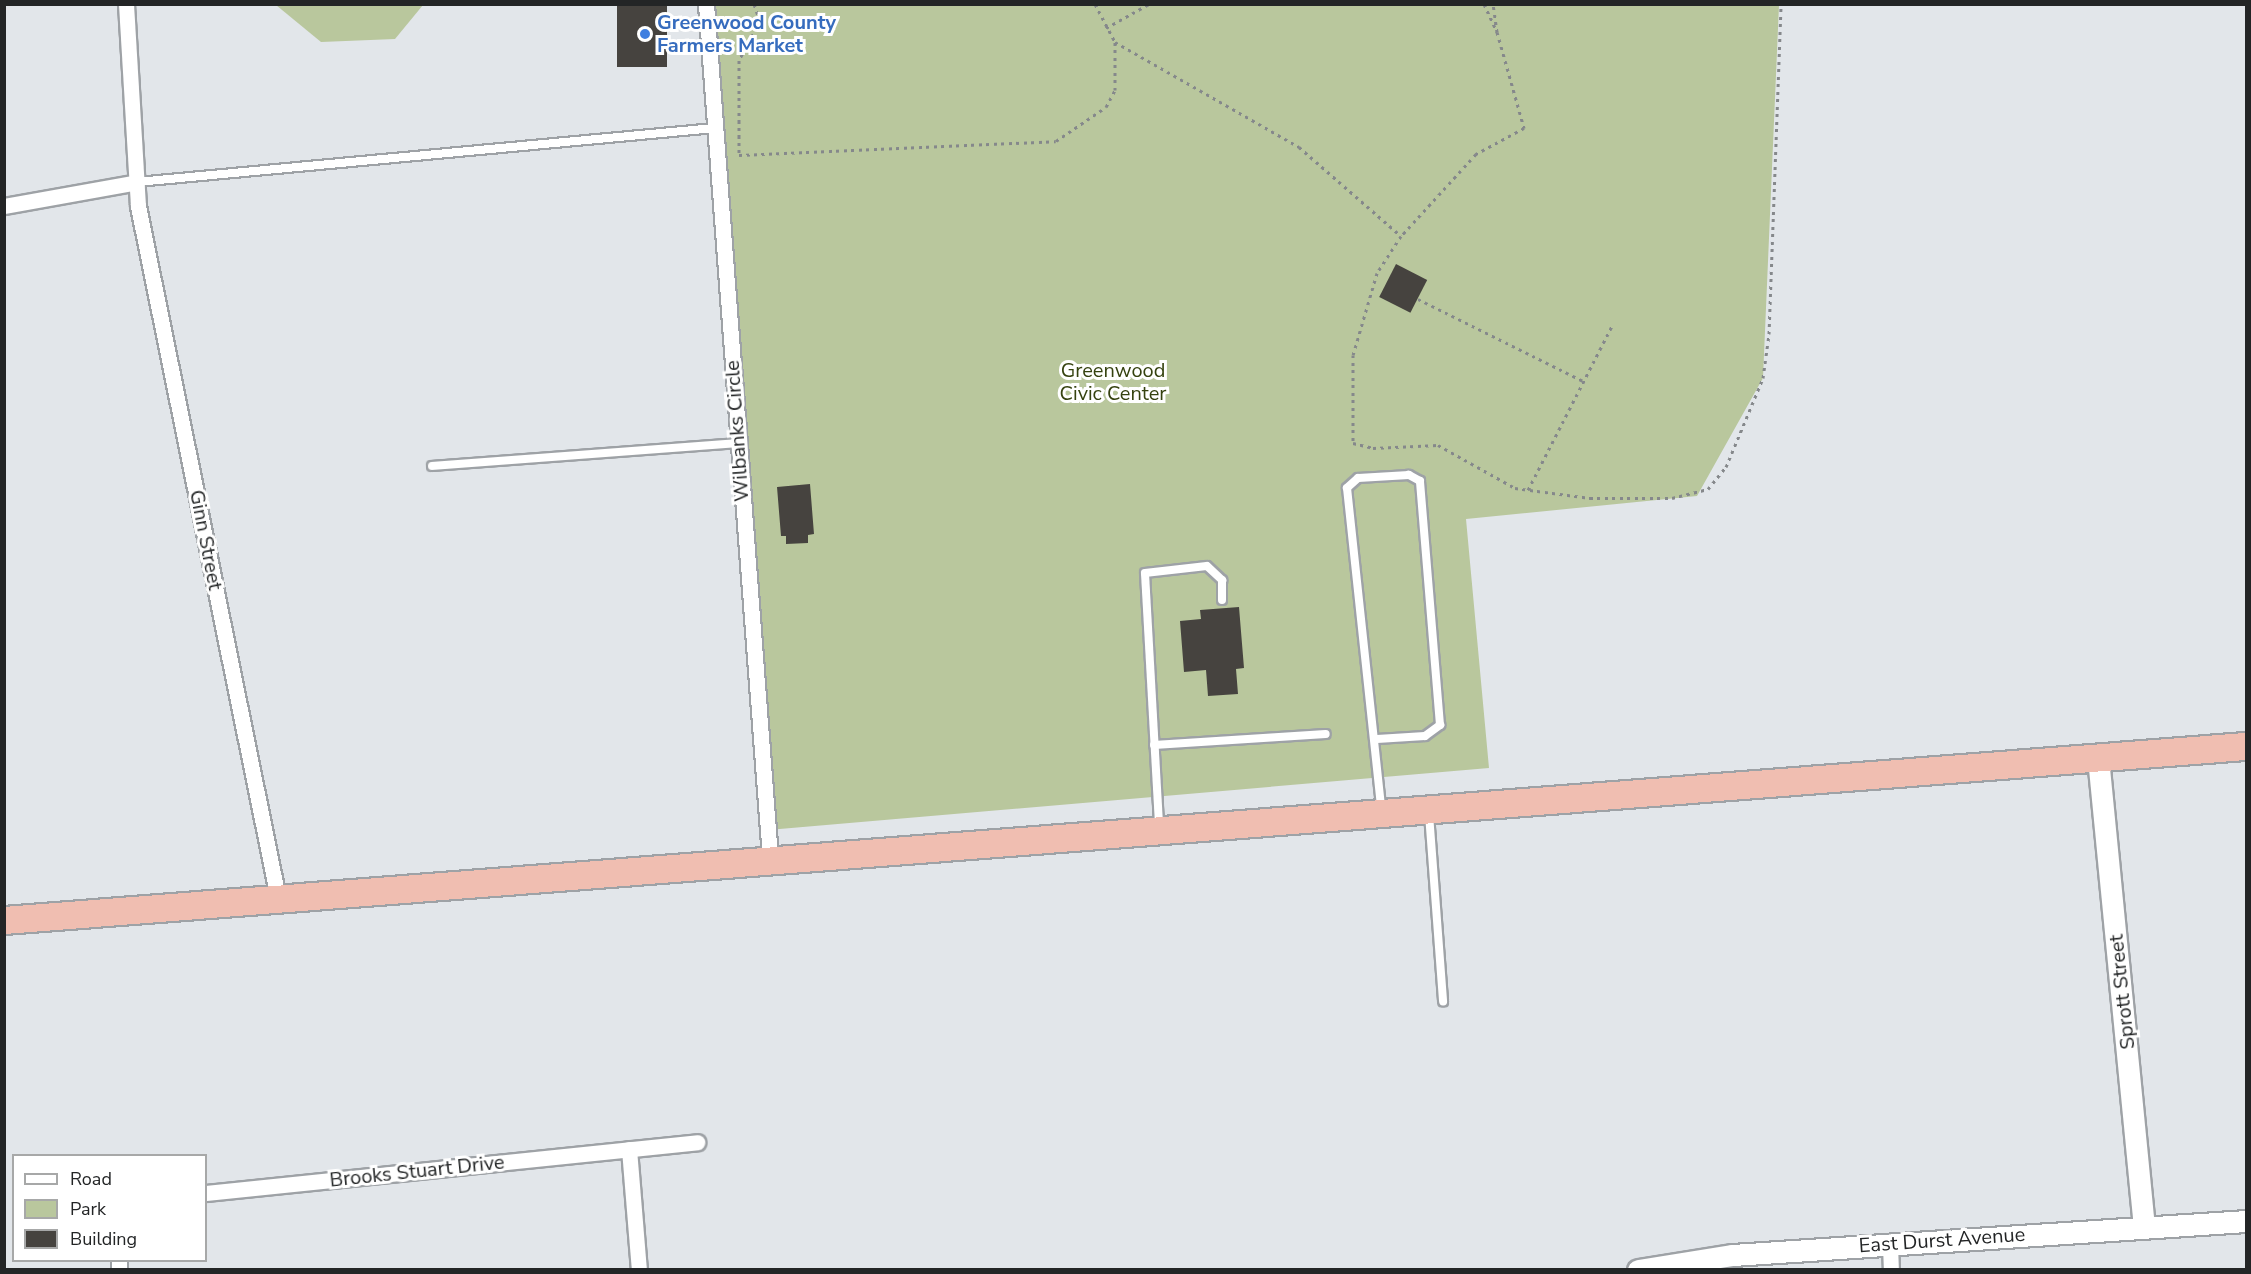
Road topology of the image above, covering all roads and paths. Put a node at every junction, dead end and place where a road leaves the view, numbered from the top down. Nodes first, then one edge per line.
1 (126, 4) edge
2 (706, 4) edge
3 (754, 4) edge
4 (1095, 4) edge
5 (1149, 4) edge
6 (1484, 4) edge
7 (1493, 4) edge
8 (1781, 4) edge
9 (1106, 28) junction
10 (1497, 32) junction
11 (1115, 42) junction
12 (715, 128) junction
13 (137, 182) junction
14 (4, 206) edge
15 (1401, 236) junction
16 (1418, 299) dead end
17 (1612, 326) dead end
18 (1583, 381) junction
19 (738, 443) junction
20 (432, 466) dead end
21 (1528, 490) junction
22 (1222, 600) dead end
23 (1326, 734) dead end
24 (1377, 739) junction
25 (1154, 745) junction
26 (2247, 746) edge
27 (2098, 758) junction
28 (1429, 810) junction
29 (1381, 813) junction
30 (1159, 829) junction
31 (770, 858) junction
32 (278, 898) junction
33 (4, 920) edge
34 (1443, 1001) dead end
35 (697, 1142) dead end
36 (629, 1149) junction
37 (207, 1193) edge
38 (2247, 1221) edge
39 (2144, 1226) junction
40 (1890, 1244) junction
41 (639, 1269) edge
42 (1638, 1269) edge
43 (1891, 1269) edge

1 - 13 street, Ginn Street
2 - 12 street, Wilbanks Circle
3 - 11 path
4 - 9 path
5 - 9 path
6 - 10 path
7 - 10 path
8 - 21 path
9 - 11 path
10 - 15 path
11 - 15 path
12 - 13 lane
12 - 19 street, Wilbanks Circle
13 - 14 street
13 - 32 street, Ginn Street
15 - 21 path
16 - 18 path
17 - 18 path
18 - 21 path
19 - 20 lane
19 - 31 street, Wilbanks Circle
22 - 25 lane
23 - 25 lane
24 - 24 lane
24 - 29 lane
25 - 30 lane
26 - 27 highway
27 - 28 highway
27 - 39 street, Sprott Street
28 - 29 highway
28 - 34 lane
29 - 30 highway
30 - 31 highway
31 - 32 highway
32 - 33 highway
35 - 36 street, Brooks Stuart Drive
36 - 37 street, Brooks Stuart Drive
36 - 41 street
38 - 39 street, East Durst Avenue
39 - 40 street, East Durst Avenue
40 - 42 street, East Durst Avenue
40 - 43 street

